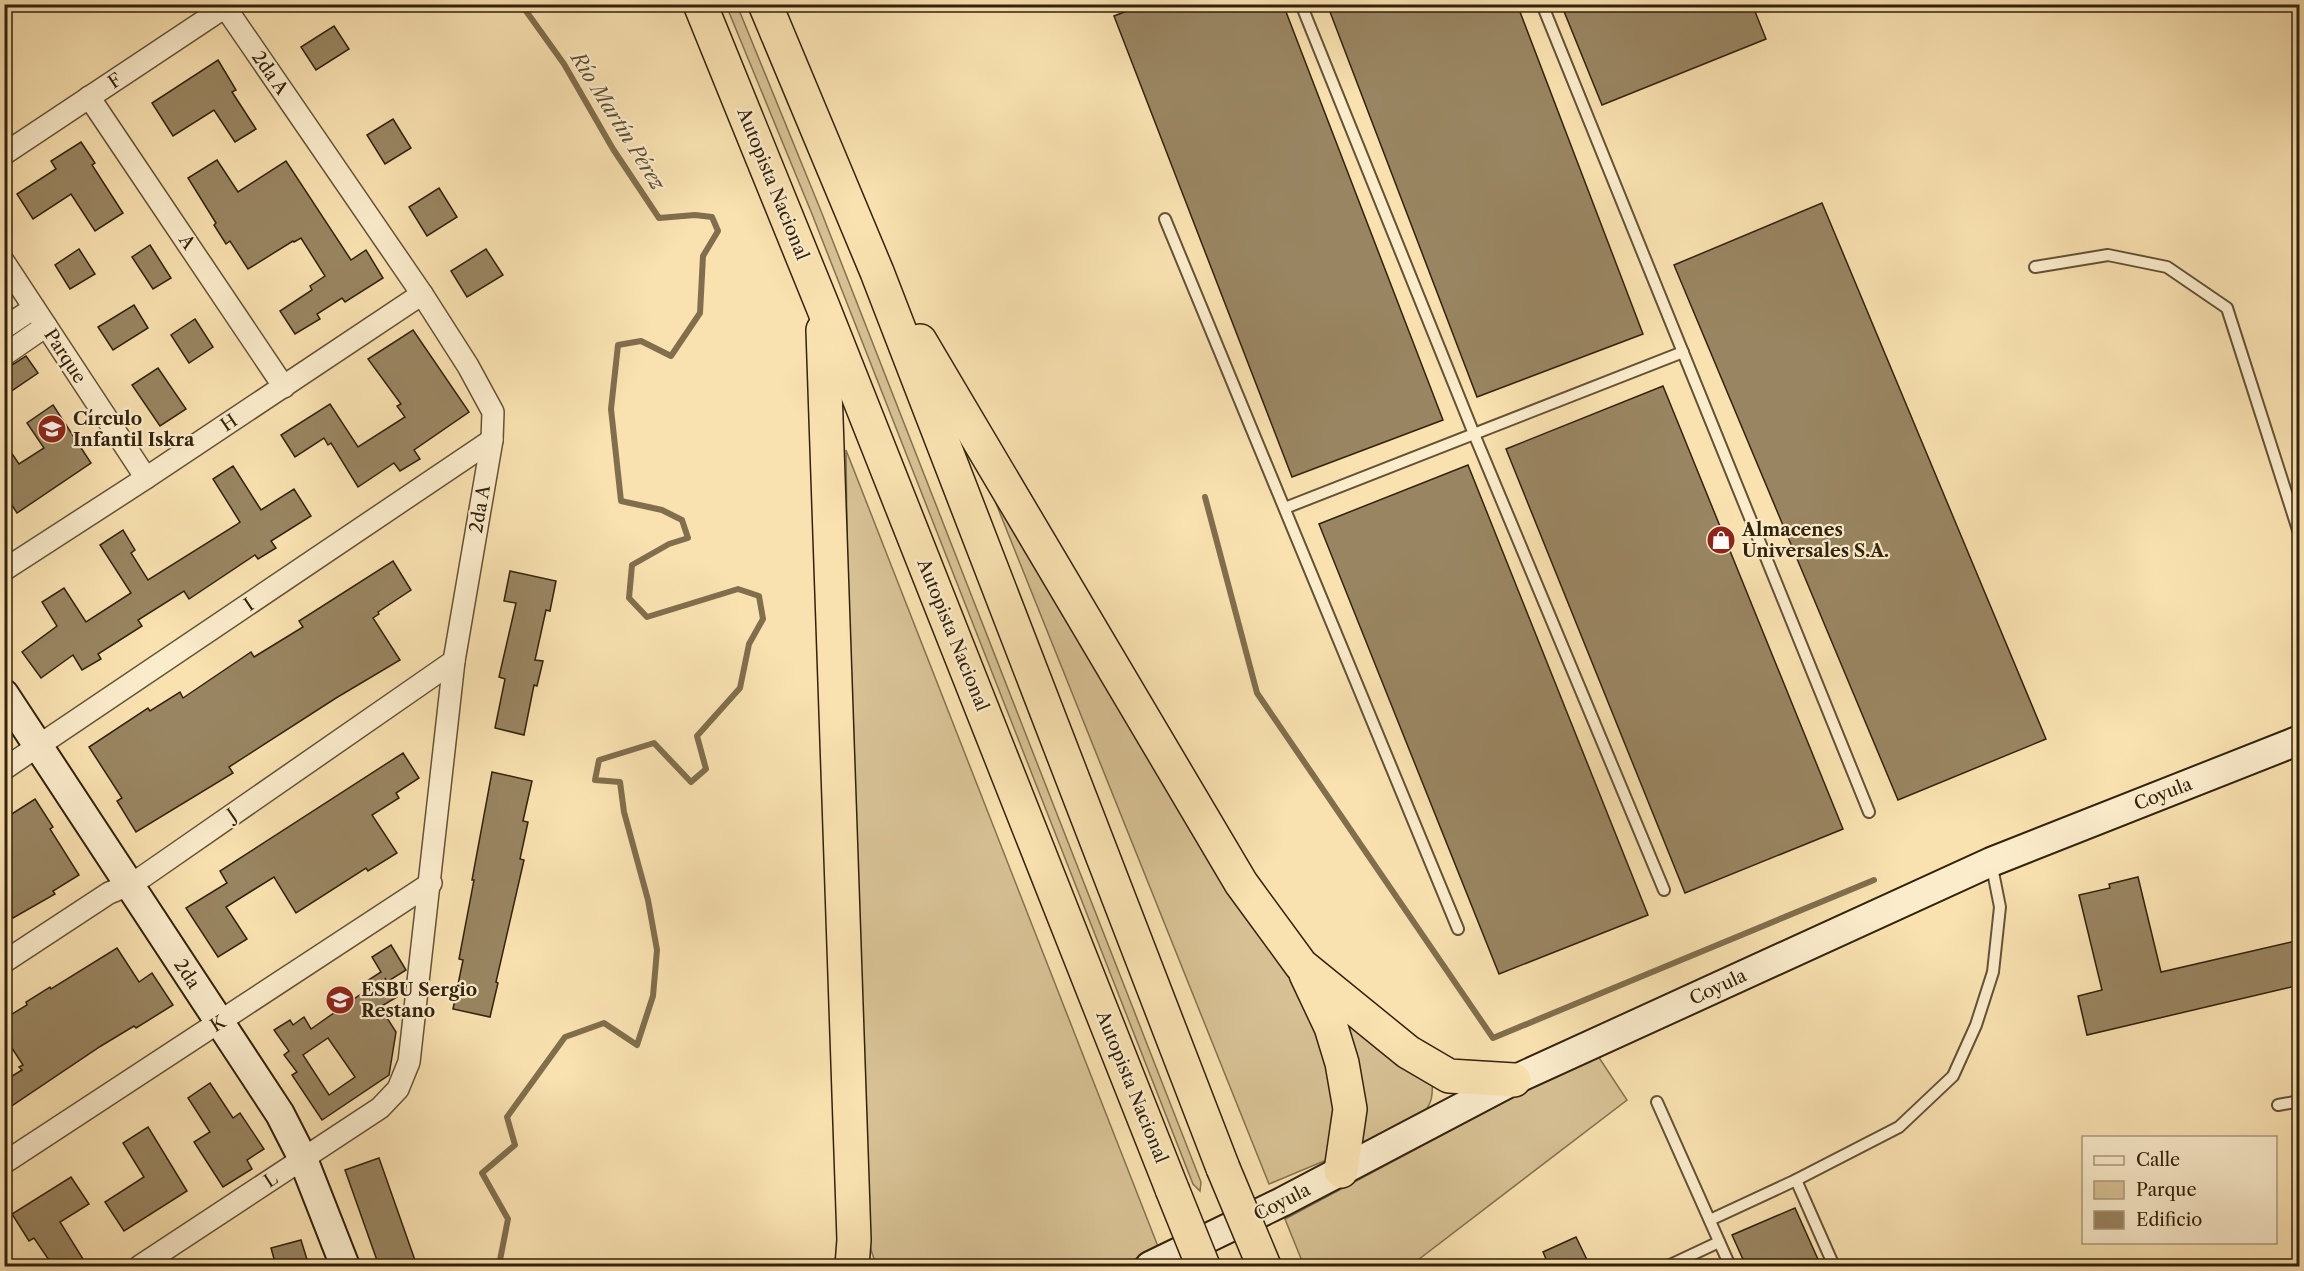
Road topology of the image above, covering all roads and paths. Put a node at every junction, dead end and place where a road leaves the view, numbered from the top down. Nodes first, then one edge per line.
1 (700, 4) edge
2 (765, 4) edge
3 (1301, 4) edge
4 (1542, 4) edge
5 (224, 6) edge
6 (89, 97) junction
7 (4, 154) edge
8 (1165, 219) dead end
9 (4, 262) edge
10 (2035, 267) dead end
11 (877, 272) junction
12 (422, 294) junction
13 (823, 307) junction
14 (34, 308) junction
15 (46, 326) junction
16 (4, 328) edge
17 (1683, 352) junction
18 (4, 355) edge
19 (284, 387) junction
20 (1474, 434) junction
21 (492, 440) junction
22 (146, 478) junction
23 (1285, 508) junction
24 (2300, 536) edge
25 (4, 570) edge
26 (454, 661) junction
27 (4, 694) edge
28 (2300, 740) edge
29 (39, 747) junction
30 (4, 769) edge
31 (1869, 812) dead end
32 (1991, 862) junction
33 (431, 883) junction
34 (129, 885) junction
35 (1664, 890) dead end
36 (1458, 929) dead end
37 (4, 962) edge
38 (1301, 965) junction
39 (219, 1024) junction
40 (1514, 1080) junction
41 (398, 1089) joint
42 (2300, 1101) edge
43 (1657, 1102) dead end
44 (2278, 1105) dead end
45 (303, 1159) junction
46 (4, 1163) edge
47 (1341, 1171) junction
48 (1796, 1180) junction
49 (1710, 1220) junction
50 (1719, 1242) junction
51 (858, 1257) edge
52 (140, 1266) edge
53 (345, 1266) edge
54 (1150, 1266) edge
55 (1203, 1266) edge
56 (1264, 1266) edge
57 (1668, 1266) edge
58 (1730, 1266) edge
59 (1834, 1266) edge

1 - 13 highway, Autopista Nacional
2 - 11 highway
3 - 20 lane
4 - 17 lane
5 - 6 street, F
5 - 12 street, 2da A
6 - 7 street, F
6 - 19 street, A
8 - 23 lane
9 - 14 street, Parque
10 - 24 lane
11 - 38 highway
11 - 56 highway, bridge
12 - 19 street, H
12 - 21 street, 2da A
13 - 51 highway
13 - 55 highway, Autopista Nacional, bridge
14 - 15 street, Parque
14 - 16 street
15 - 18 street
15 - 22 street, Parque
17 - 20 lane
17 - 31 lane
19 - 22 street, H
20 - 23 lane
20 - 35 lane
21 - 26 street, 2da A
21 - 29 street, I
22 - 25 street, H
23 - 36 lane
26 - 33 street, 2da A
26 - 34 street, J
27 - 29 street, 2da
28 - 32 street, Coyula
29 - 30 street, I
29 - 34 street, 2da
32 - 40 street, Coyula
32 - 48 lane
33 - 39 street, K
33 - 41 street, 2da A
34 - 37 street, J
34 - 39 street, 2da
38 - 40 highway
38 - 47 highway
39 - 45 street, 2da
39 - 46 street, K
40 - 47 street, Coyula
41 - 45 street, L
42 - 44 lane
43 - 49 lane
45 - 52 street, L
45 - 53 street, 2da
47 - 54 street, Coyula
48 - 49 lane
48 - 59 lane
49 - 50 lane
50 - 57 lane
50 - 58 lane

